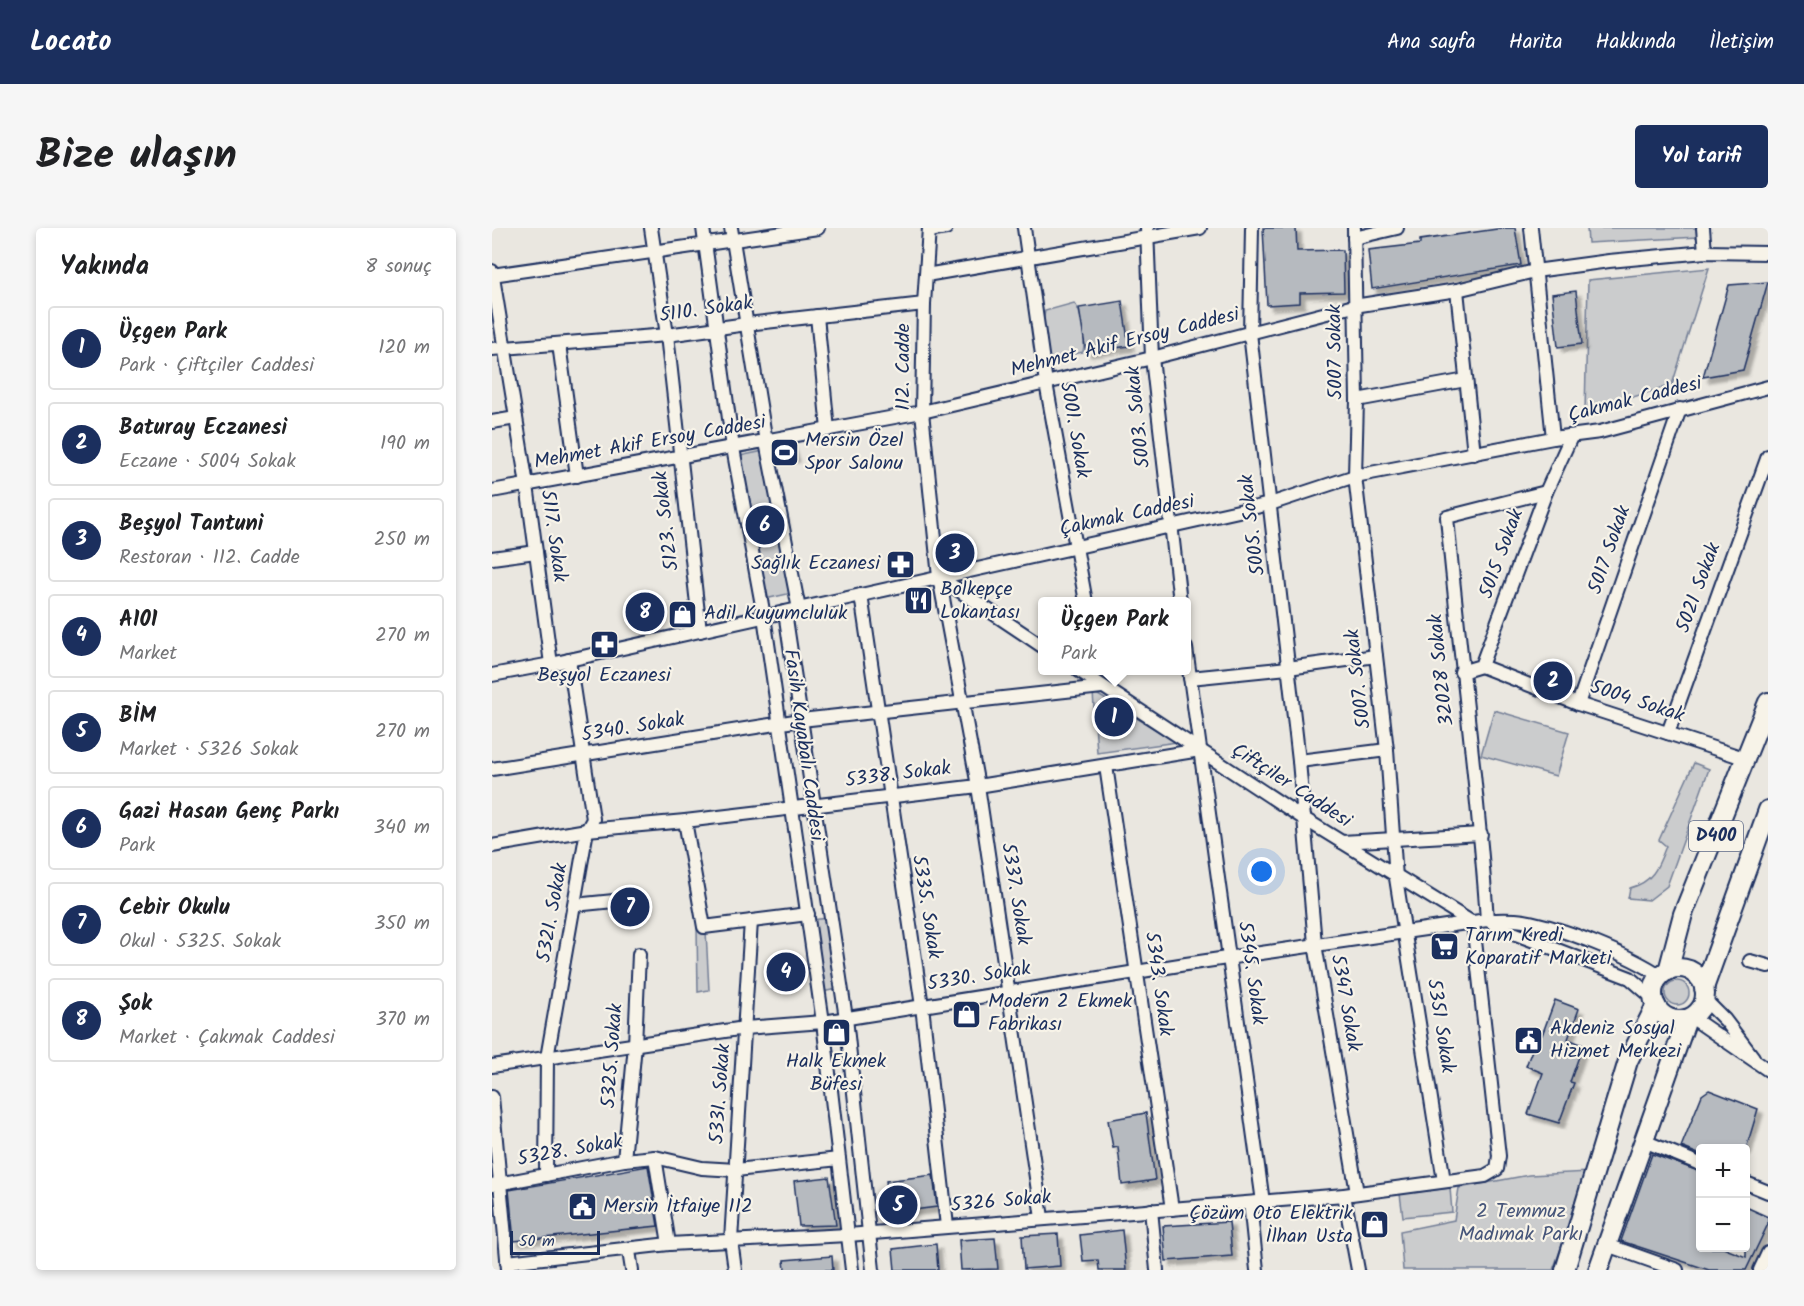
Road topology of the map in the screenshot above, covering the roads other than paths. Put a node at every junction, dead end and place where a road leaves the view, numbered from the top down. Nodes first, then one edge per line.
1 (651, 228) edge
2 (703, 228) edge
3 (731, 228) edge
4 (818, 228) edge
5 (946, 228) edge
6 (1024, 228) edge
7 (1200, 228) edge
8 (1252, 228) edge
9 (1397, 228) edge
10 (1531, 228) edge
11 (1703, 228) edge
12 (929, 229) edge
13 (1148, 233) edge
14 (1354, 233) edge
15 (733, 241) junction
16 (706, 245) junction
17 (1705, 252) junction
18 (655, 253) junction
19 (1768, 253) edge
20 (1029, 260) junction
21 (1535, 272) junction
22 (492, 274) edge
23 (926, 275) junction
24 (1457, 290) junction
25 (924, 304) junction
26 (1354, 306) junction
27 (817, 316) junction
28 (747, 324) junction
29 (717, 328) junction
30 (1250, 333) junction
31 (667, 335) junction
32 (560, 344) junction
33 (506, 348) junction
34 (492, 349) edge
35 (1152, 358) junction
36 (1466, 380) junction
37 (1046, 382) junction
38 (1768, 387) edge
39 (1357, 400) junction
40 (1680, 409) junction
41 (922, 412) junction
42 (516, 418) junction
43 (492, 422) edge
44 (828, 430) junction
45 (1571, 436) junction
46 (1553, 438) junction
47 (766, 442) junction
48 (733, 448) junction
49 (1474, 454) junction
50 (1768, 456) edge
51 (679, 457) junction
52 (577, 476) junction
53 (1355, 476) junction
54 (527, 485) junction
55 (492, 491) edge
56 (1546, 492) junction
57 (1270, 504) junction
58 (1171, 526) junction
59 (1076, 547) junction
60 (536, 552) junction
61 (492, 558) edge
62 (939, 577) junction
63 (861, 595) junction
64 (1085, 597) edge
65 (1179, 597) edge
66 (799, 609) junction
67 (784, 612) junction
68 (764, 616) junction
69 (700, 631) junction
70 (1038, 643) edge
71 (1376, 656) junction
72 (569, 660) junction
73 (551, 664) junction
74 (1481, 666) junction
75 (1288, 668) junction
76 (1461, 672) junction
77 (492, 675) edge
78 (1085, 675) edge
79 (1100, 675) edge
80 (1190, 675) edge
81 (1190, 678) junction
82 (1102, 687) junction
83 (962, 700) junction
84 (1768, 702) edge
85 (1578, 704) junction
86 (878, 710) junction
87 (801, 720) junction
88 (780, 725) junction
89 (1668, 733) junction
90 (1200, 750) junction
91 (1387, 750) junction
92 (586, 755) junction
93 (1747, 759) junction
94 (1299, 761) junction
95 (1106, 766) junction
96 (492, 769) edge
97 (978, 786) junction
98 (890, 796) junction
99 (814, 805) junction
100 (792, 807) junction
101 (1768, 810) edge
102 (1303, 818) junction
103 (685, 821) junction
104 (587, 830) junction
105 (1481, 834) junction
106 (1394, 840) junction
107 (1342, 842) junction
108 (492, 846) edge
109 (1396, 878) junction
110 (614, 901) dead end
111 (574, 905) junction
112 (808, 914) junction
113 (1487, 920) junction
114 (751, 921) junction
115 (1473, 923) junction
116 (1406, 933) junction
117 (1315, 944) junction
118 (639, 954) dead end
119 (1229, 958) junction
120 (1750, 961) dead end
121 (1768, 966) edge
122 (1137, 971) junction
123 (1664, 973) junction
124 (1010, 991) junction
125 (1705, 994) junction
126 (1654, 1002) junction
127 (922, 1006) junction
128 (846, 1018) junction
129 (1689, 1018) junction
130 (823, 1022) junction
131 (745, 1028) junction
132 (635, 1045) junction
133 (547, 1058) junction
134 (492, 1066) edge
135 (1764, 1068) edge
136 (492, 1097) edge
137 (1644, 1141) junction
138 (655, 1157) junction
139 (839, 1159) junction
140 (624, 1160) junction
141 (1696, 1162) edge
142 (736, 1170) junction
143 (546, 1175) junction
144 (1444, 1181) junction
145 (495, 1184) edge
146 (1750, 1185) edge
147 (1768, 1192) edge
148 (1358, 1193) junction
149 (1344, 1195) junction
150 (1257, 1202) junction
151 (1172, 1209) junction
152 (1151, 1210) junction
153 (1042, 1218) junction
154 (947, 1226) junction
155 (868, 1232) junction
156 (848, 1235) junction
157 (731, 1240) junction
158 (669, 1244) junction
159 (1607, 1245) junction
160 (630, 1251) junction
161 (1768, 1253) edge
162 (508, 1266) edge
163 (632, 1270) edge
164 (735, 1270) edge
165 (852, 1270) edge
166 (873, 1270) edge
167 (1157, 1270) edge
168 (1257, 1270) edge
169 (1358, 1270) edge
170 (1565, 1270) edge
171 (1598, 1270) edge
172 (1677, 1270) edge
173 (1760, 1270) edge

1 - 18 street, 5123. Sokak
2 - 16 street, Fasih Kayabalı Caddesi
3 - 15 street
4 - 15 street
5 - 12 street
6 - 20 street, 5001. Sokak
7 - 13 street
8 - 30 street, 5005. Sokak
9 - 14 street
10 - 21 street
11 - 17 street
12 - 23 street, 112. Cadde
13 - 20 street
13 - 35 street, 5003. Sokak
14 - 26 street, 5007 Sokak
15 - 16 street
15 - 28 street
16 - 18 street
16 - 29 street, Fasih Kayabalı Caddesi
17 - 19 street, Mehmet Akif Ersoy Caddesi
17 - 21 street, Mehmet Akif Ersoy Caddesi
18 - 22 street
18 - 31 street, 5123. Sokak
20 - 23 street
20 - 37 street, 5001. Sokak
21 - 24 street, Mehmet Akif Ersoy Caddesi
21 - 46 street
22 - 33 street, 5117. Sokak
23 - 25 street, 112. Cadde
24 - 26 street, Mehmet Akif Ersoy Caddesi
24 - 36 street
25 - 27 street, 5110. Sokak
25 - 41 street, 112. Cadde
26 - 30 street, Mehmet Akif Ersoy Caddesi
26 - 39 street, 5007 Sokak
27 - 28 street, 5110. Sokak
27 - 44 street
28 - 29 street, 5110. Sokak
28 - 47 street
29 - 31 street, 5110. Sokak
29 - 48 street, Fasih Kayabalı Caddesi
30 - 35 street, Mehmet Akif Ersoy Caddesi
30 - 57 street, 5005. Sokak
31 - 32 street, 5110. Sokak
31 - 51 street, 5123. Sokak
32 - 33 street, 5110. Sokak
32 - 52 street
33 - 34 street, 5110. Sokak
33 - 42 street, 5117. Sokak
35 - 37 street, Mehmet Akif Ersoy Caddesi
35 - 58 street, 5003. Sokak
36 - 39 street
36 - 49 street
37 - 41 street, Mehmet Akif Ersoy Caddesi
37 - 59 street, 5001. Sokak
38 - 40 street, Çakmak Caddesi
39 - 53 street, 5007 Sokak
40 - 45 street, Çakmak Caddesi
40 - 85 street, 5017 Sokak
41 - 44 street, Mehmet Akif Ersoy Caddesi
41 - 62 street, 112. Cadde
42 - 43 street
42 - 54 street, 5117. Sokak
44 - 47 street, Mehmet Akif Ersoy Caddesi
45 - 46 street, Çakmak Caddesi
45 - 56 street, 5015 Sokak
46 - 49 street, Çakmak Caddesi
47 - 48 street, Mehmet Akif Ersoy Caddesi
47 - 66 street
48 - 51 street, Mehmet Akif Ersoy Caddesi
48 - 68 street, Fasih Kayabalı Caddesi
49 - 53 street, Çakmak Caddesi
50 - 89 street, 5021 Sokak
51 - 52 street, Mehmet Akif Ersoy Caddesi
51 - 69 street, 5123. Sokak
52 - 54 street, Mehmet Akif Ersoy Caddesi
53 - 57 street, Çakmak Caddesi
53 - 71 street, 5007. Sokak
54 - 55 street, Mehmet Akif Ersoy Caddesi
54 - 60 street, 5117. Sokak
56 - 74 street, 5015 Sokak
56 - 76 street, 32028 Sokak
57 - 58 street, Çakmak Caddesi
57 - 75 street, 5005. Sokak
58 - 59 street, Çakmak Caddesi
58 - 65 street, 5003. Sokak
59 - 62 street, Çakmak Caddesi
59 - 64 street, 5001. Sokak
60 - 61 street
60 - 73 street, 5117. Sokak
62 - 63 street, Çakmak Caddesi
62 - 70 street
62 - 83 street, 5337. Sokak
63 - 66 street, Çakmak Caddesi
63 - 86 street, 5335. Sokak
66 - 67 street, Çakmak Caddesi
67 - 68 street, Çakmak Caddesi
67 - 87 street, Fasih Kayabalı Caddesi
68 - 69 street, Çakmak Caddesi
68 - 88 street, Fasih Kayabalı Caddesi
69 - 72 street, Çakmak Caddesi
71 - 75 street
71 - 91 street, 5007. Sokak
72 - 73 street, Çakmak Caddesi
72 - 92 street, 5321. Sokak
73 - 77 street, Çakmak Caddesi
74 - 76 street
74 - 85 street, 5004 Sokak
75 - 81 street
75 - 94 street, 5005. Sokak
76 - 105 street, 32028 Sokak
78 - 82 street, Çiftçiler Caddesi
79 - 82 street
80 - 81 street
81 - 90 street
82 - 83 street, 5340. Sokak
82 - 90 street, Çiftçiler Caddesi
83 - 86 street, 5340. Sokak
83 - 97 street, 5337. Sokak
84 - 93 highway, D400
85 - 89 street, 5004 Sokak
86 - 87 street, 5340. Sokak
86 - 98 street, 5335. Sokak
87 - 88 street, 5340. Sokak
87 - 99 street, Fasih Kayabalı Caddesi
88 - 92 street, 5340. Sokak
88 - 100 street, Fasih Kayabalı Caddesi
89 - 93 street, 5004 Sokak
90 - 95 street, 5338. Sokak
90 - 102 street, Çiftçiler Caddesi
90 - 119 street, 5345. Sokak
91 - 94 street
91 - 106 street, 5007. Sokak
92 - 96 street, 5340. Sokak
92 - 104 street, 5321. Sokak
93 - 123 highway, D400
94 - 102 street, 5005. Sokak
95 - 97 street, 5338. Sokak
95 - 122 street, 5343. Sokak
97 - 98 street, 5338. Sokak
97 - 124 street, 5337. Sokak
98 - 99 street, 5338. Sokak
98 - 127 street, 5335. Sokak
99 - 100 street, 5338. Sokak
99 - 128 street, Fasih Kayabalı Caddesi
100 - 103 street, 5338. Sokak
100 - 112 street, Fasih Kayabalı Caddesi
101 - 125 highway, D400
102 - 107 street, Çiftçiler Caddesi
102 - 117 street, 5347 Sokak
103 - 104 street, 5338. Sokak
103 - 114 street
104 - 108 street, 5338. Sokak
104 - 111 street, 5321. Sokak
105 - 106 street
105 - 113 street, 32028 Sokak
106 - 107 street
106 - 109 street, 5007. Sokak
107 - 109 street, Çiftçiler Caddesi
109 - 115 street, Çiftçiler Caddesi
109 - 116 street, 5351 Sokak
110 - 111 street
111 - 133 street, 5321. Sokak
112 - 114 street
112 - 130 street, Fasih Kayabalı Caddesi
113 - 115 street
113 - 123 street
113 - 126 street
114 - 131 street, 5331. Sokak
115 - 116 street, 5330. Sokak
115 - 144 street, 5326 Sokak
116 - 117 street, 5330. Sokak
116 - 144 street, 5351 Sokak
117 - 119 street, 5330. Sokak
117 - 148 street, 5347 Sokak
118 - 132 street, 5325. Sokak
119 - 122 street, 5330. Sokak
119 - 150 street, 5345. Sokak
120 - 121 street
122 - 124 street, 5330. Sokak
122 - 151 street, 5343. Sokak
123 - 125 highway
123 - 126 highway
124 - 127 street, 5330. Sokak
124 - 153 street, 5337. Sokak
125 - 129 highway
125 - 135 street
126 - 129 highway
126 - 170 highway
127 - 128 street, 5330. Sokak
127 - 154 street, 5335. Sokak
128 - 130 street, 5330. Sokak
128 - 155 street, Fasih Kayabalı Caddesi
129 - 135 street
129 - 137 highway
130 - 131 street, 5330. Sokak
130 - 139 street, Fasih Kayabalı Caddesi
131 - 132 street, 5330. Sokak
131 - 142 street, 5331. Sokak
132 - 133 street, 5330. Sokak
132 - 140 street, 5325. Sokak
133 - 134 street, 5330. Sokak
133 - 143 street, 5321. Sokak
136 - 145 street
137 - 141 street
137 - 159 highway
138 - 140 street, 5328. Sokak
138 - 142 street, 5328. Sokak
138 - 158 street
139 - 142 street, 5328. Sokak
139 - 156 street, Fasih Kayabalı Caddesi
140 - 143 street, 5328. Sokak
142 - 157 street, 5331. Sokak
143 - 145 street, 5328. Sokak
144 - 148 street, 5326 Sokak
145 - 162 street
146 - 147 street
148 - 149 street, 5326 Sokak
149 - 150 street, 5326 Sokak
149 - 169 street
150 - 151 street, 5326 Sokak
150 - 168 street, 5345. Sokak
151 - 152 street, 5326 Sokak
152 - 153 street, 5326 Sokak
152 - 167 street
153 - 154 street, 5326 Sokak
154 - 155 street, 5326 Sokak
155 - 156 street, 5326 Sokak
155 - 166 street, Fasih Kayabalı Caddesi
156 - 157 street, 5326 Sokak
156 - 165 street, Fasih Kayabalı Caddesi
157 - 158 street, 5326 Sokak
157 - 164 street, 5331. Sokak
158 - 160 street, 5326 Sokak
159 - 171 highway
159 - 172 street
160 - 162 street, 5326 Sokak
160 - 163 street
161 - 173 street

